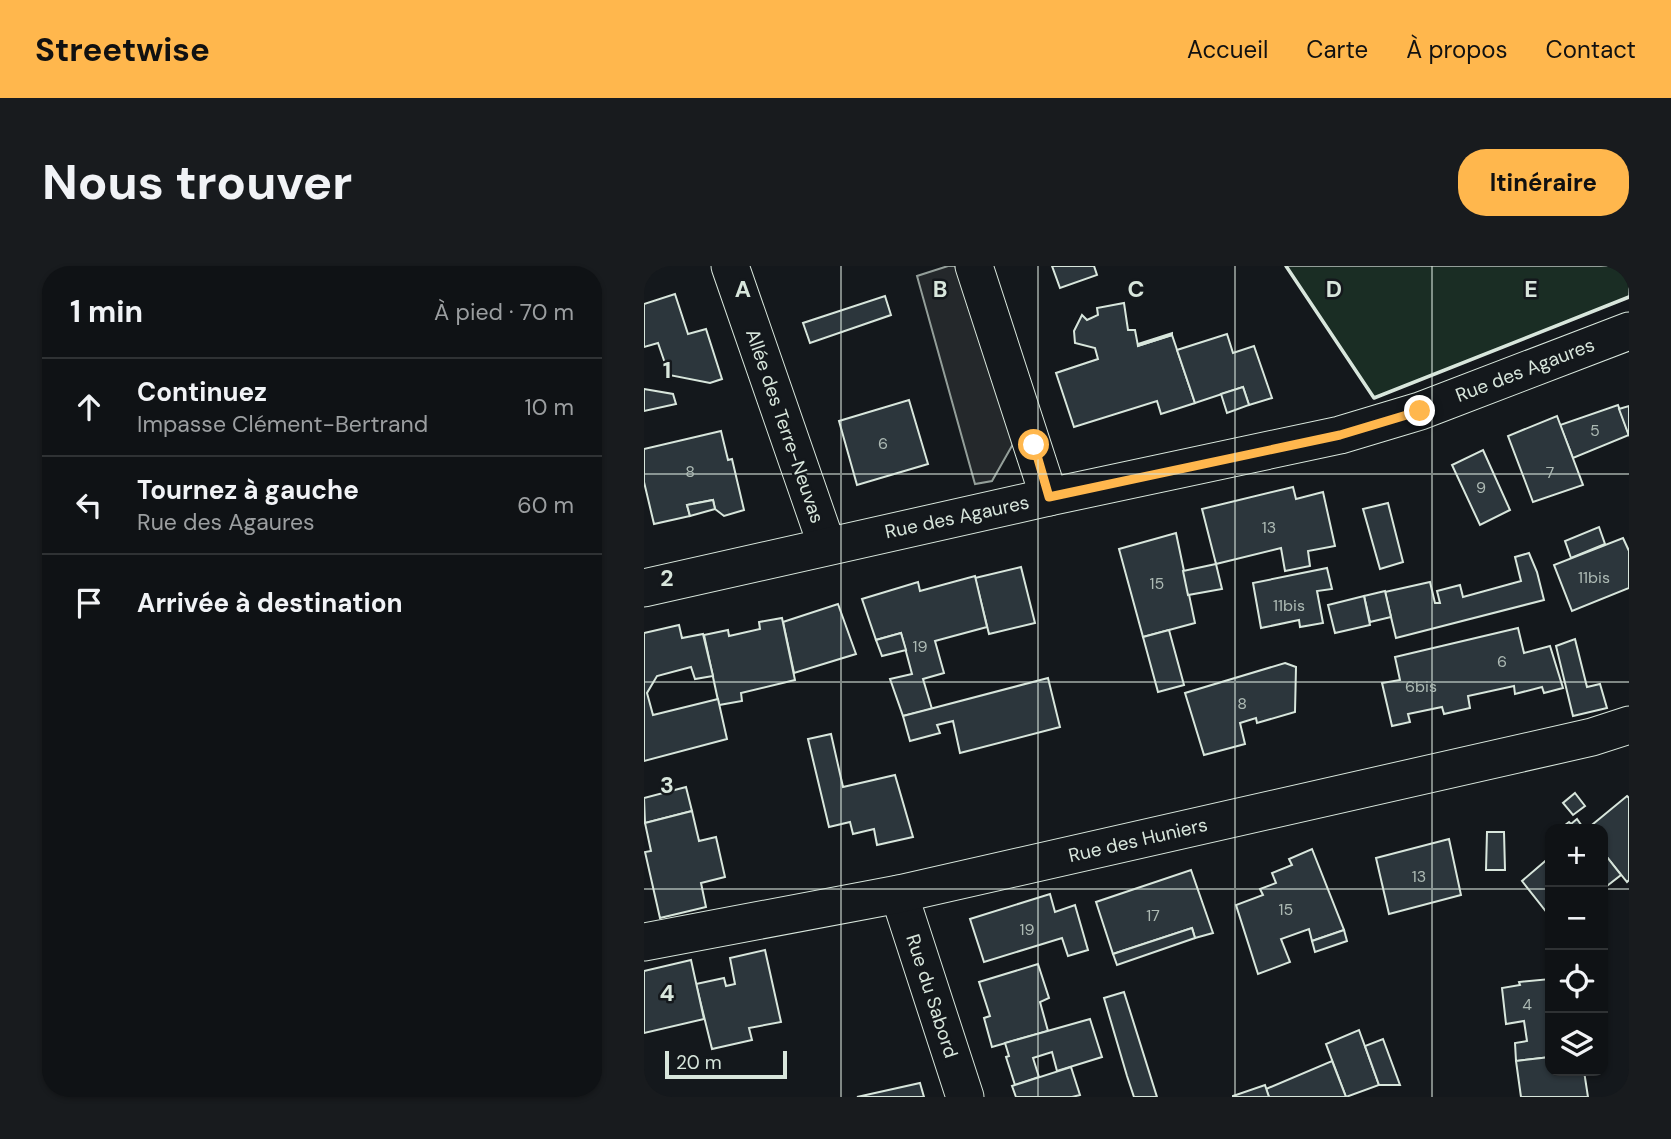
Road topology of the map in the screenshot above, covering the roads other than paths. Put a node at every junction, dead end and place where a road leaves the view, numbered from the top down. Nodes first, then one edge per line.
1 (730, 266) edge
2 (974, 266) edge
3 (1629, 331) edge
4 (1049, 497) junction
5 (827, 546) junction
6 (644, 588) edge
7 (1629, 725) edge
8 (899, 894) junction
9 (644, 942) edge
10 (965, 1097) edge

1 - 5 street, Allée des Terre-Neuvas
2 - 4 street
3 - 4 street, Rue des Agaures
4 - 5 street, Rue des Agaures
5 - 6 street, Rue des Agaures
7 - 8 street, Rue des Huniers
8 - 9 street, Rue des Huniers
8 - 10 street, Rue du Sabord

